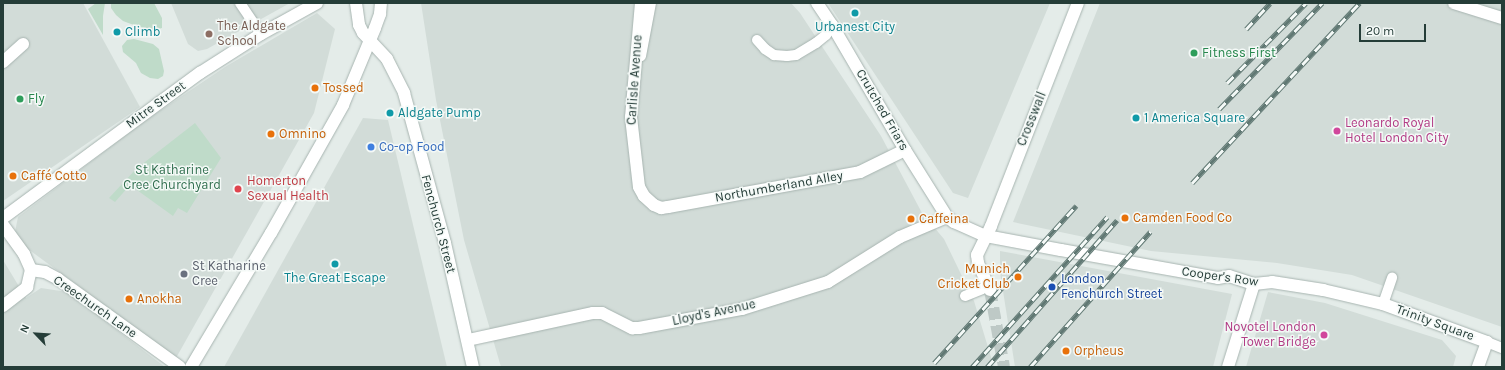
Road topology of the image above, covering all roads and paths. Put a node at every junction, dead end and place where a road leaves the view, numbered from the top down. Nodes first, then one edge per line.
1 (240, 3) edge
2 (317, 3) edge
3 (356, 3) edge
4 (380, 3) edge
5 (641, 3) edge
6 (651, 3) edge
7 (817, 3) edge
8 (1078, 3) edge
9 (1454, 3) edge
10 (1502, 18) edge
11 (832, 25) junction
12 (261, 34) junction
13 (370, 40) junction
14 (757, 40) dead end
15 (23, 44) dead end
16 (3, 62) edge
17 (630, 117) junction
18 (905, 150) junction
19 (649, 202) joint
20 (947, 217) junction
21 (3, 218) edge
22 (3, 225) edge
23 (986, 236) junction
24 (31, 270) junction
25 (1392, 278) dead end
26 (1254, 284) junction
27 (989, 287) joint
28 (965, 296) dead end
29 (1383, 304) junction
30 (3, 306) edge
31 (468, 340) junction
32 (1487, 342) junction
33 (1502, 348) edge
34 (180, 367) edge
35 (191, 367) edge
36 (473, 367) edge
37 (1228, 367) edge
38 (1478, 367) edge

1 - 12 lane
2 - 12 street, Mitre Street
3 - 13 street, Fenchurch Street
4 - 13 street
5 - 17 street, Carlisle Avenue
6 - 17 lane
7 - 11 street, Crutched Friars
8 - 23 street, Crosswall
9 - 10 street
11 - 14 lane
11 - 18 street, Crutched Friars
12 - 21 street, Mitre Street
13 - 31 street, Fenchurch Street
13 - 35 street
15 - 16 street
17 - 19 street, Carlisle Avenue
18 - 19 street, Northumberland Alley
18 - 20 street, Crutched Friars
20 - 23 street, Cooper's Row
20 - 31 street, Lloyd's Avenue
22 - 24 street
23 - 26 street, Cooper's Row
23 - 27 street
24 - 30 street
24 - 34 street, Creechurch Lane
25 - 29 lane
26 - 29 street, Cooper's Row
26 - 37 street
27 - 28 lane
29 - 32 street, Trinity Square
31 - 36 street, Fenchurch Street
32 - 33 lane, Trinity Square
32 - 38 street, Trinity Square

